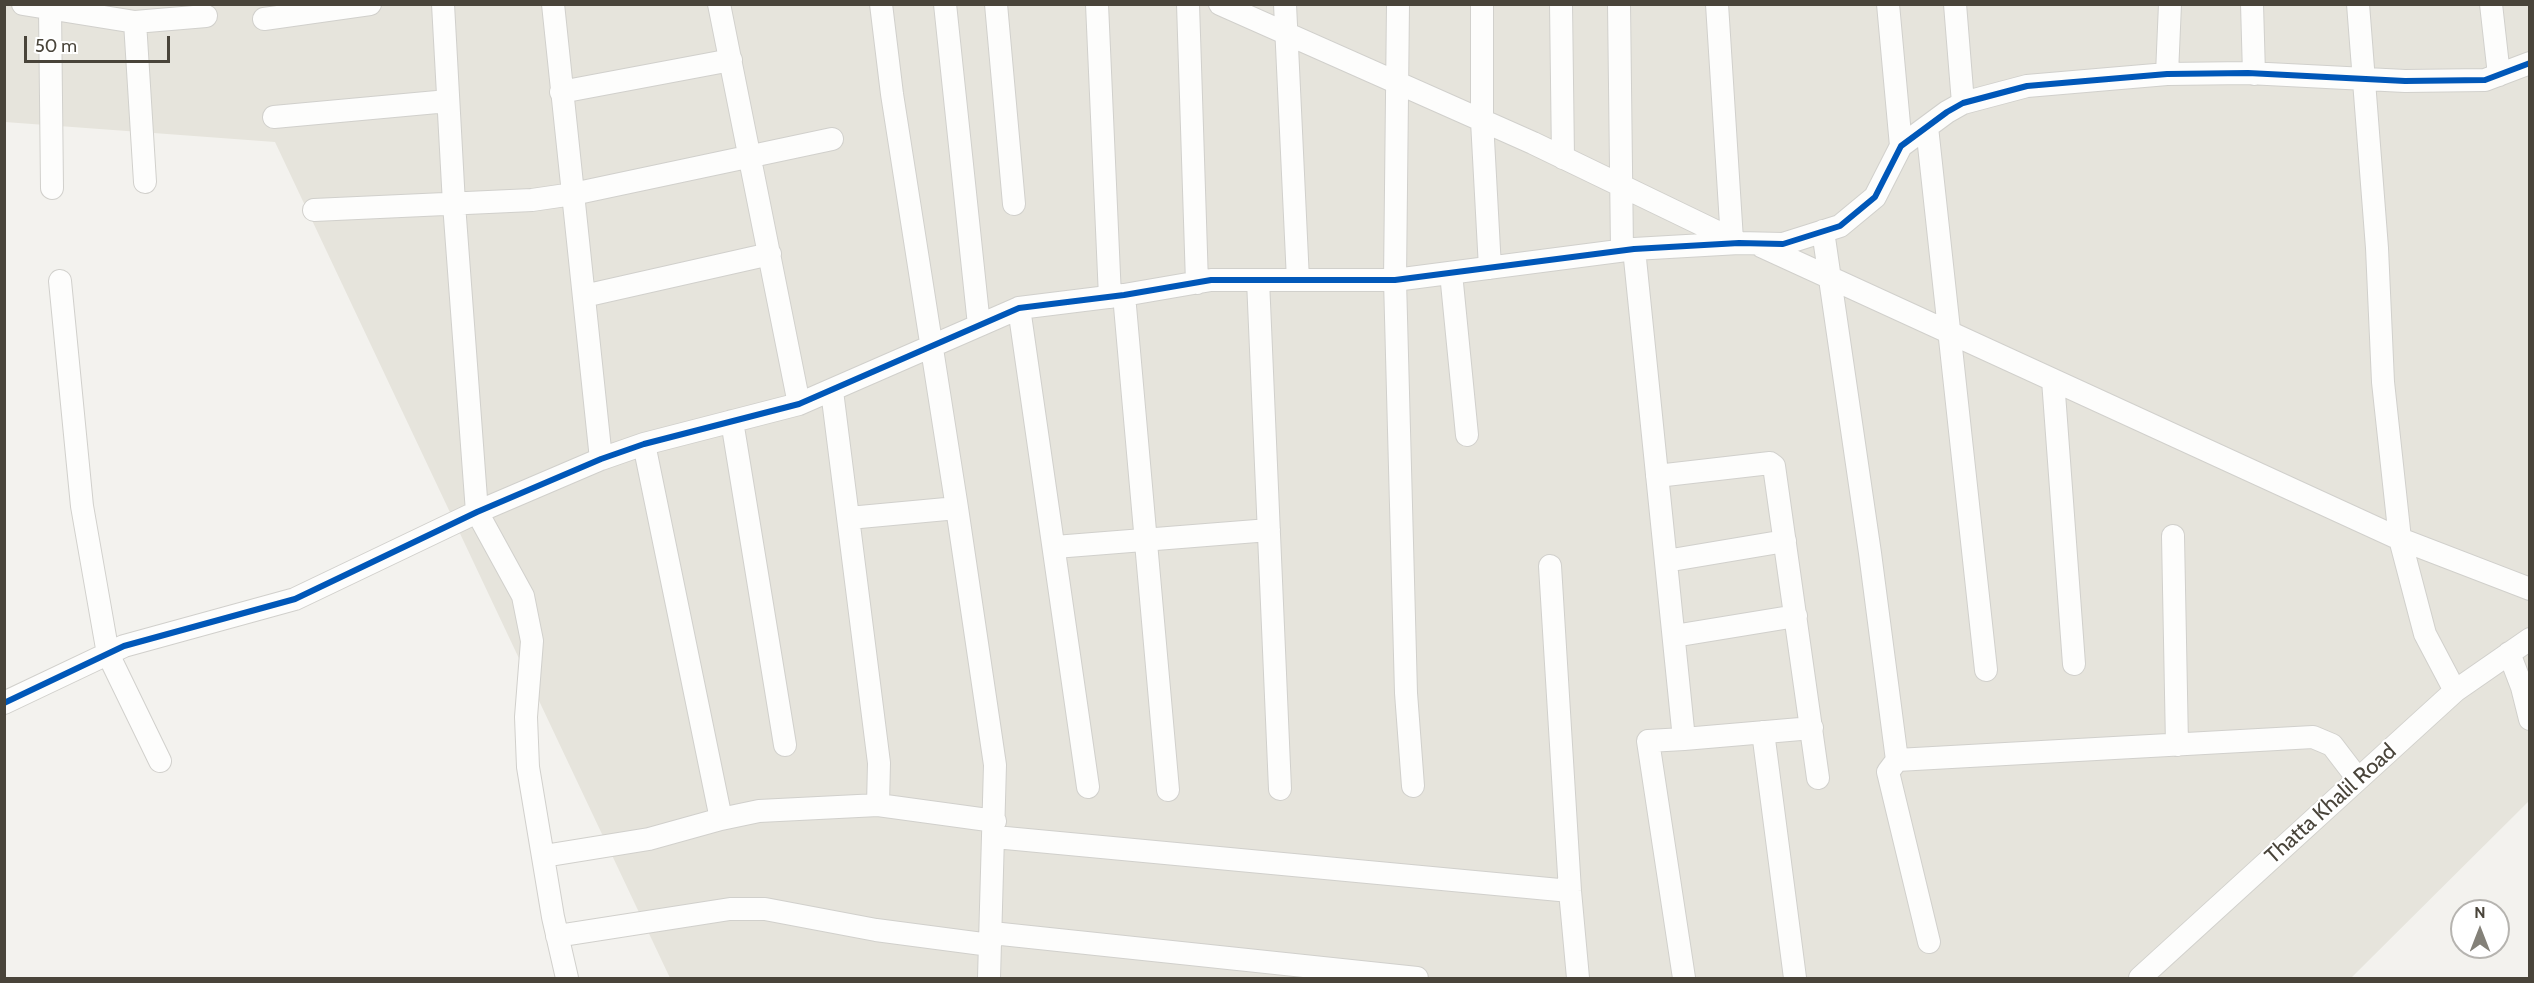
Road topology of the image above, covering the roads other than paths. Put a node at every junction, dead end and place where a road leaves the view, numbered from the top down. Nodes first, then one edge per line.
1 (23, 4) edge
2 (370, 4) edge
3 (443, 4) edge
4 (553, 4) edge
5 (719, 4) edge
6 (881, 4) edge
7 (945, 4) edge
8 (996, 4) edge
9 (1097, 4) edge
10 (1188, 4) edge
11 (1220, 4) edge
12 (1285, 4) edge
13 (1398, 4) edge
14 (1482, 4) edge
15 (1561, 4) edge
16 (1619, 4) edge
17 (1718, 4) edge
18 (1888, 4) edge
19 (1955, 4) edge
20 (2169, 4) edge
21 (2252, 4) edge
22 (2358, 4) edge
23 (2491, 4) edge
24 (50, 9) junction
25 (77, 9) edge
26 (206, 16) dead end
27 (264, 19) dead end
28 (135, 22) junction
29 (1286, 33) junction
30 (731, 60) junction
31 (2529, 63) edge
32 (2167, 74) junction
33 (2254, 74) junction
34 (2499, 75) junction
35 (2362, 80) junction
36 (1396, 82) junction
37 (561, 92) junction
38 (448, 101) junction
39 (1963, 103) junction
40 (274, 117) dead end
41 (1482, 121) junction
42 (1928, 127) junction
43 (832, 139) dead end
44 (1901, 146) junction
45 (751, 158) junction
46 (1563, 158) junction
47 (146, 182) dead end
48 (1622, 186) junction
49 (52, 188) dead end
50 (573, 194) junction
51 (454, 204) junction
52 (1014, 204) dead end
53 (314, 210) dead end
54 (1823, 231) junction
55 (1743, 242) junction
56 (1628, 249) junction
57 (770, 254) junction
58 (1490, 268) junction
59 (1451, 273) junction
60 (1831, 278) junction
61 (1258, 280) junction
62 (1298, 280) junction
63 (1395, 280) junction
64 (60, 281) dead end
65 (1197, 283) junction
66 (584, 296) junction
67 (1117, 296) junction
68 (1019, 308) junction
69 (979, 325) junction
70 (1951, 333) junction
71 (933, 344) junction
72 (2054, 380) junction
73 (832, 391) junction
74 (799, 404) junction
75 (732, 421) junction
76 (1467, 435) dead end
77 (644, 444) junction
78 (601, 459) junction
79 (1657, 476) junction
80 (957, 508) junction
81 (477, 513) junction
82 (849, 518) junction
83 (1269, 530) junction
84 (2173, 536) dead end
85 (2400, 539) junction
86 (1146, 541) junction
87 (1785, 541) junction
88 (1055, 547) junction
89 (1666, 561) junction
90 (1550, 566) dead end
91 (2529, 589) edge
92 (1796, 616) junction
93 (1674, 636) junction
94 (2529, 639) edge
95 (2509, 653) junction
96 (108, 654) junction
97 (2074, 664) dead end
98 (1986, 670) dead end
99 (2455, 691) junction
100 (6, 698) edge
101 (2529, 719) edge
102 (1812, 728) junction
103 (1763, 732) junction
104 (1684, 739) junction
105 (785, 745) dead end
106 (2177, 745) junction
107 (1896, 760) junction
108 (160, 761) dead end
109 (1818, 778) dead end
110 (2358, 779) junction
111 (1413, 786) dead end
112 (1088, 787) dead end
113 (1280, 789) dead end
114 (1168, 790) dead end
115 (878, 806) junction
116 (721, 819) junction
117 (995, 829) junction
118 (544, 856) junction
119 (1570, 891) junction
120 (557, 936) junction
121 (991, 939) junction
122 (1929, 942) dead end
123 (1282, 972) edge
124 (567, 978) edge
125 (989, 978) edge
126 (1417, 978) edge
127 (1578, 978) edge
128 (1684, 978) edge
129 (1795, 978) edge
130 (2140, 978) edge

1 - 24 street
2 - 27 street
3 - 38 street
4 - 37 street
5 - 30 street
6 - 71 street
7 - 69 street
8 - 52 street
9 - 67 street
10 - 65 street
11 - 29 street
12 - 29 street
13 - 36 street
14 - 41 street
15 - 46 street
16 - 48 street
17 - 55 street
18 - 44 street
19 - 39 street
20 - 32 street
21 - 33 street
22 - 35 street
23 - 34 street
24 - 25 street
24 - 49 street
25 - 28 street
26 - 28 street
28 - 47 street
29 - 36 street
29 - 62 street
30 - 37 street
30 - 45 street
31 - 34 street
32 - 33 street
32 - 39 street
33 - 35 street
34 - 35 street
35 - 85 street
36 - 41 street
36 - 63 street
37 - 50 street
38 - 40 street
38 - 51 street
39 - 42 street
41 - 46 street
41 - 58 street
42 - 44 street
42 - 70 street
43 - 45 street
44 - 54 street
45 - 50 street
45 - 57 street
46 - 48 street
48 - 55 street
48 - 56 street
50 - 51 street
50 - 66 street
51 - 53 street
51 - 81 street
54 - 55 street
54 - 60 street
55 - 56 street
55 - 60 street
56 - 58 street
56 - 79 street
57 - 66 street
57 - 74 street
58 - 59 street
59 - 63 street
59 - 76 street
60 - 70 street
60 - 107 street
61 - 62 street
61 - 65 street
61 - 83 street
62 - 63 street
63 - 111 street
64 - 96 street
65 - 67 street
66 - 78 street
67 - 68 street
67 - 86 street
68 - 69 street
68 - 88 street
69 - 71 street
70 - 72 street
70 - 98 street
71 - 73 street
71 - 80 street
72 - 85 street
72 - 97 street
73 - 74 street
73 - 82 street
74 - 75 street
75 - 77 street
75 - 105 street
77 - 78 street
77 - 116 street
78 - 81 street
79 - 87 street
79 - 89 street
80 - 82 street
80 - 117 street
81 - 96 street
81 - 118 street
82 - 115 street
83 - 86 street
83 - 113 street
84 - 106 street
85 - 91 street
85 - 99 street
86 - 88 street
86 - 114 street
87 - 89 street
87 - 92 street
88 - 112 street
89 - 93 street
90 - 119 street
92 - 93 street
92 - 102 street
93 - 104 street
94 - 95 street, Thatta Khalil Road
95 - 99 street, Thatta Khalil Road
95 - 101 street
96 - 100 street
96 - 108 street
99 - 110 street, Thatta Khalil Road
102 - 103 street
102 - 109 street
103 - 104 street
103 - 129 street
104 - 128 street
106 - 107 street
106 - 110 street
107 - 122 street
110 - 130 street, Thatta Khalil Road
115 - 116 street
115 - 117 street
116 - 118 street
117 - 119 street
117 - 121 street
118 - 120 street
119 - 127 street
120 - 121 street
120 - 124 street
121 - 123 street
121 - 125 street
123 - 126 street

